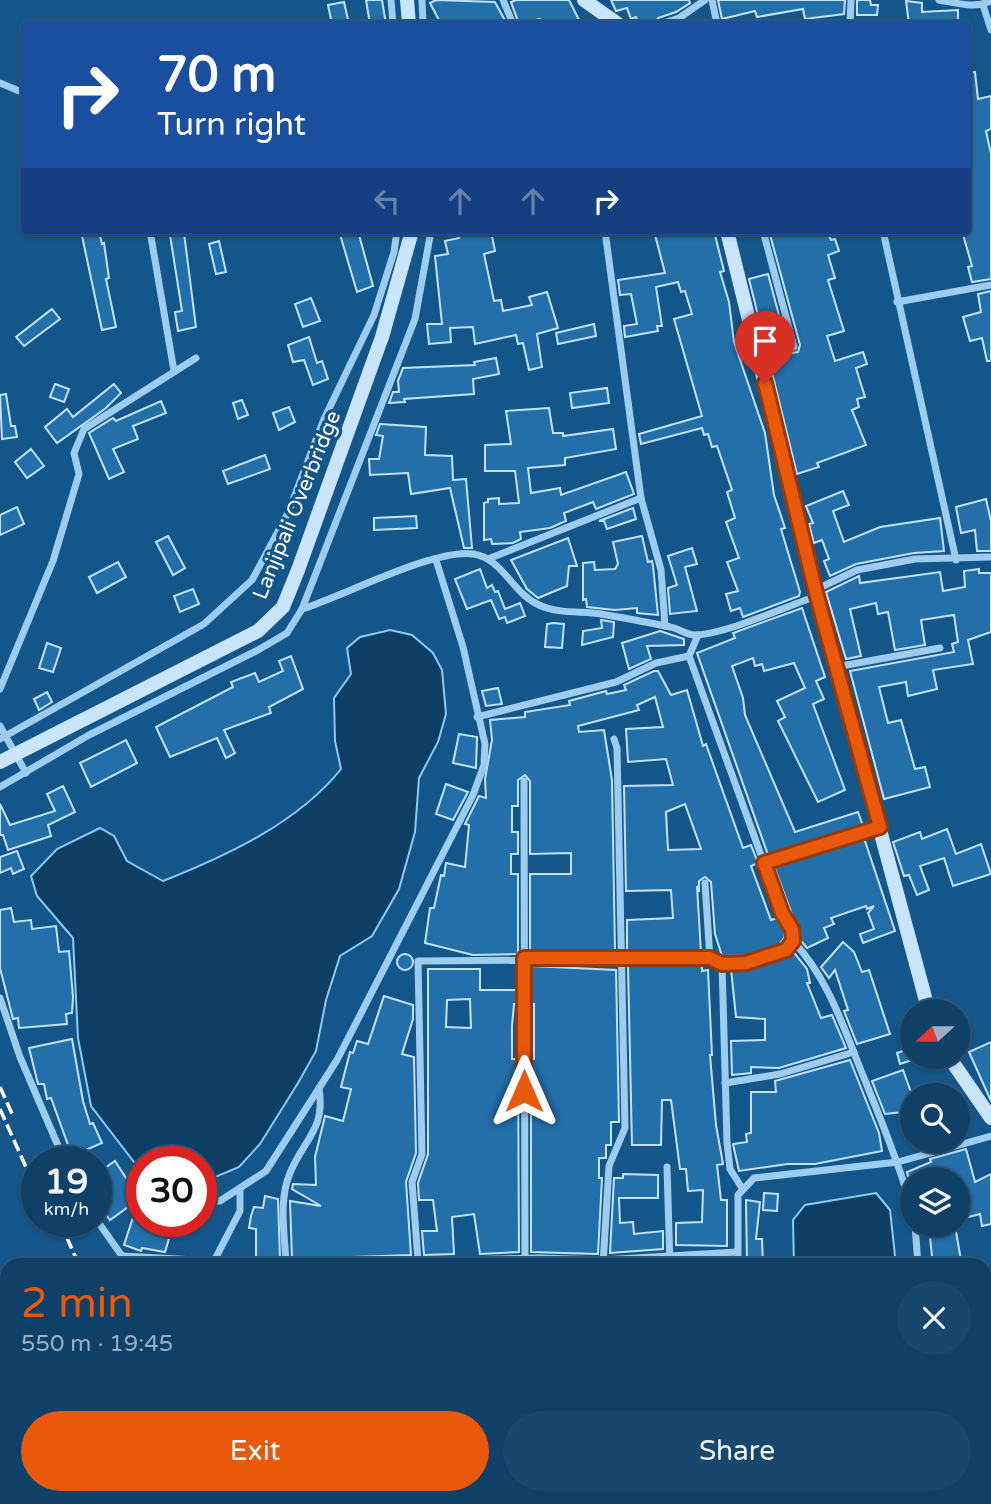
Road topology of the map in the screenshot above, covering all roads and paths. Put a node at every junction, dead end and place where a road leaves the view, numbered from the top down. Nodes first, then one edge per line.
1 (391, 0) edge
2 (407, 0) edge
3 (422, 0) edge
4 (503, 0) edge
5 (584, 0) edge
6 (705, 0) edge
7 (712, 0) edge
8 (850, 0) edge
9 (939, 0) edge
10 (987, 3) edge
11 (393, 21) edge
12 (409, 21) edge
13 (423, 21) edge
14 (512, 21) edge
15 (614, 21) edge
16 (670, 21) edge
17 (716, 21) edge
18 (850, 21) edge
19 (991, 30) edge
20 (0, 83) edge
21 (21, 92) edge
22 (151, 235) edge
23 (396, 235) edge
24 (411, 235) edge
25 (430, 235) edge
26 (607, 235) edge
27 (728, 235) edge
28 (764, 235) edge
29 (884, 235) edge
30 (991, 285) edge
31 (897, 302) junction
32 (794, 347) dead end
33 (196, 358) dead end
34 (174, 371) junction
35 (641, 498) junction
36 (991, 557) edge
37 (487, 559) junction
38 (436, 560) junction
39 (956, 560) junction
40 (816, 593) junction
41 (302, 610) junction
42 (665, 626) junction
43 (698, 635) junction
44 (940, 648) dead end
45 (689, 656) junction
46 (836, 667) junction
47 (0, 689) edge
48 (477, 717) junction
49 (0, 726) edge
50 (2, 738) edge
51 (614, 738) dead end
52 (0, 762) edge
53 (26, 773) junction
54 (524, 781) dead end
55 (0, 787) edge
56 (880, 827) junction
57 (764, 863) junction
58 (705, 883) dead end
59 (793, 941) junction
60 (524, 958) junction
61 (621, 958) junction
62 (710, 958) junction
63 (722, 964) junction
64 (0, 998) edge
65 (926, 999) edge
66 (854, 1052) junction
67 (957, 1069) edge
68 (725, 1083) junction
69 (319, 1088) junction
70 (991, 1118) edge
71 (991, 1136) edge
72 (58, 1146) edge
73 (898, 1162) junction
74 (667, 1167) dead end
75 (900, 1169) edge
76 (741, 1188) junction
77 (240, 1189) junction
78 (217, 1201) edge
79 (109, 1237) edge
80 (916, 1237) edge
81 (737, 1252) junction
82 (122, 1256) joint
83 (159, 1258) edge
84 (216, 1258) edge
85 (286, 1258) edge
86 (422, 1258) edge
87 (525, 1258) edge
88 (603, 1258) edge
89 (670, 1258) edge
90 (692, 1258) edge
91 (737, 1258) edge
92 (917, 1258) edge

1 - 11 street
2 - 12 street
3 - 13 street
4 - 14 street
5 - 15 street
6 - 16 street
7 - 17 street
8 - 18 street
9 - 10 street
10 - 19 street
20 - 21 street
22 - 34 street
23 - 50 street
24 - 52 street, Lanjipali Overbridge, bridge
25 - 41 street
26 - 35 street
27 - 40 street
28 - 32 street
29 - 31 street
30 - 31 street
31 - 39 street
33 - 34 street
34 - 47 street
35 - 37 street
35 - 42 street
36 - 39 street
37 - 38 street
37 - 42 street
38 - 41 street
38 - 48 street
39 - 40 street
40 - 43 street
40 - 46 street
41 - 53 street
42 - 43 street
43 - 45 street
44 - 46 street
45 - 48 street
45 - 57 street
46 - 56 street
48 - 69 street
49 - 50 street
50 - 53 street
51 - 61 street
53 - 55 street
54 - 60 street
56 - 57 street
56 - 65 street
57 - 59 street
58 - 62 street
59 - 63 street
59 - 66 street
60 - 61 street
60 - 86 street
60 - 87 street
61 - 62 street
61 - 88 street
62 - 63 street
63 - 68 street
64 - 72 street
66 - 68 street
66 - 73 street
67 - 70 street
68 - 76 street
69 - 77 street
69 - 85 street
71 - 73 street
73 - 75 street
73 - 76 street
74 - 89 street
76 - 81 street
77 - 78 street
77 - 84 street
79 - 82 street
80 - 92 street
81 - 90 street
81 - 91 street
82 - 83 street

